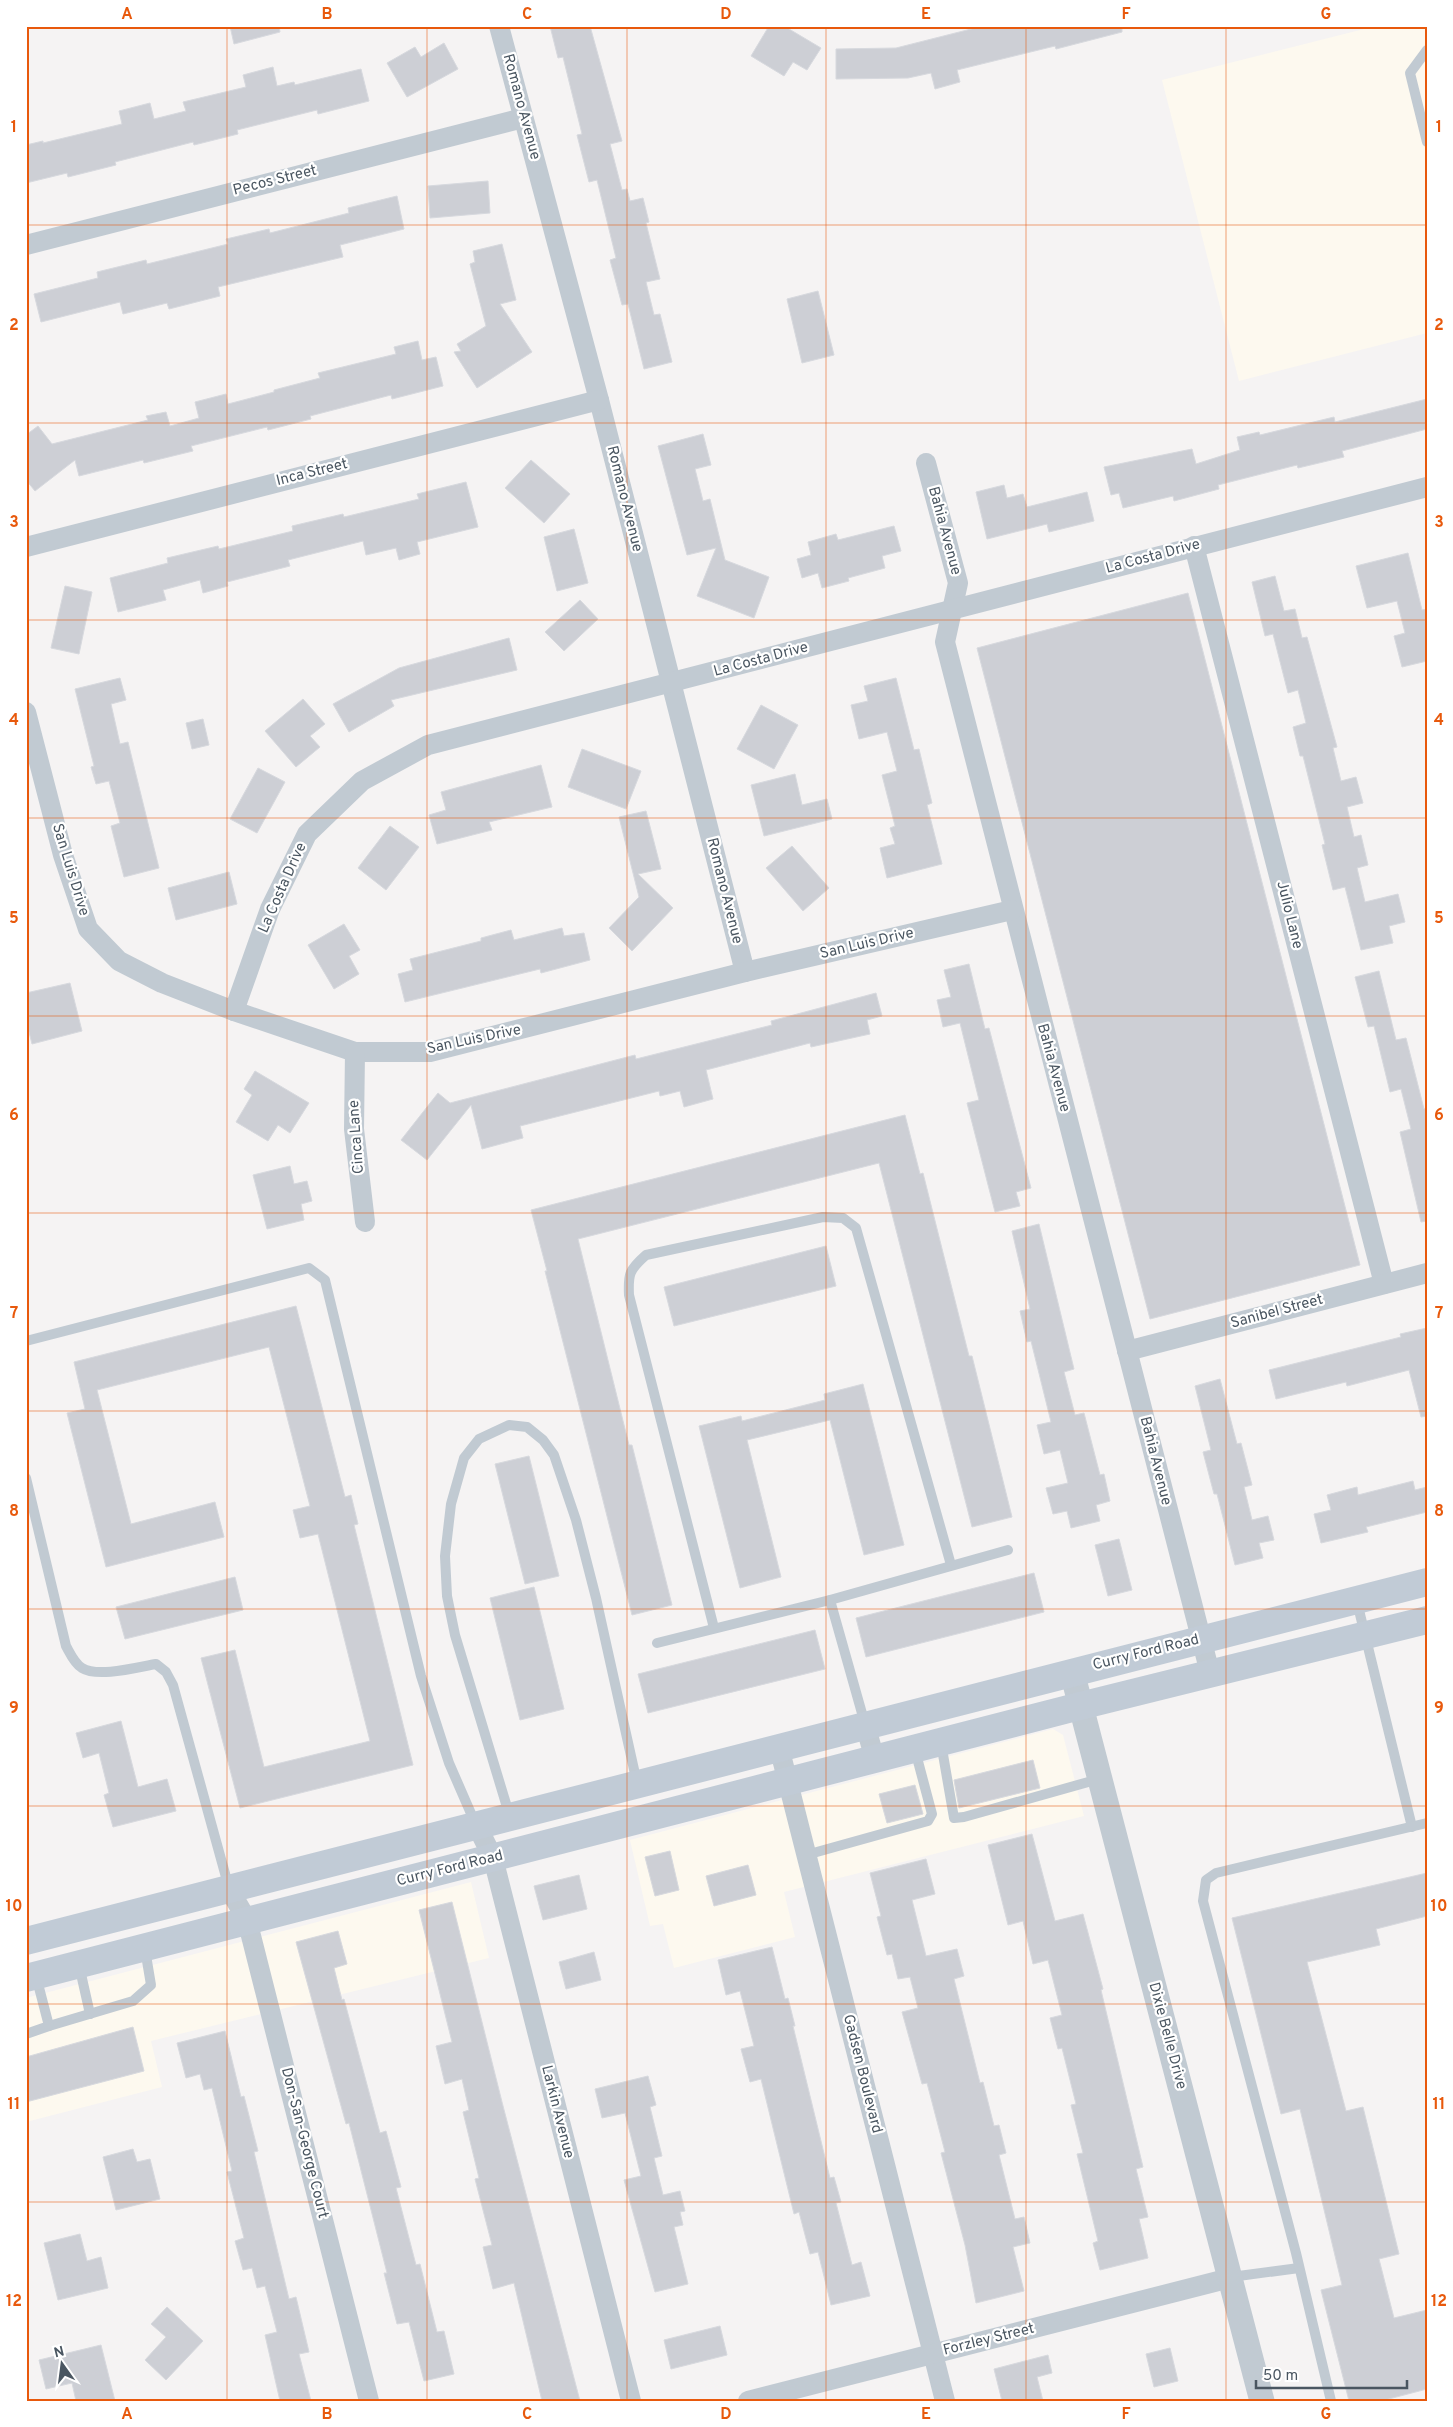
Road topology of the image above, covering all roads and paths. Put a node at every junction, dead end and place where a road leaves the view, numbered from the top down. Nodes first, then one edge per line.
1 (499, 26) edge
2 (1427, 50) edge
3 (524, 118) junction
4 (1427, 142) edge
5 (26, 245) edge
6 (598, 400) junction
7 (926, 463) dead end
8 (1427, 487) edge
9 (1194, 546) junction
10 (26, 547) edge
11 (951, 610) junction
12 (670, 684) junction
13 (26, 712) edge
14 (1012, 910) junction
15 (745, 972) junction
16 (234, 1011) junction
17 (355, 1052) junction
18 (365, 1222) dead end
19 (1427, 1273) edge
20 (1384, 1284) junction
21 (26, 1341) edge
22 (1127, 1351) junction
23 (26, 1478) edge
24 (1008, 1550) dead end
25 (951, 1566) junction
26 (1427, 1582) edge
27 (830, 1600) junction
28 (1357, 1600) junction
29 (1427, 1620) edge
30 (714, 1628) junction
31 (1365, 1635) junction
32 (1200, 1640) junction
33 (657, 1643) dead end
34 (1072, 1672) junction
35 (1210, 1673) junction
36 (1080, 1706) junction
37 (865, 1725) junction
38 (941, 1742) junction
39 (779, 1747) junction
40 (915, 1749) junction
41 (874, 1759) junction
42 (1099, 1779) junction
43 (788, 1782) junction
44 (638, 1784) junction
45 (510, 1817) junction
46 (1427, 1824) edge
47 (477, 1826) junction
48 (1412, 1827) junction
49 (806, 1855) junction
50 (493, 1858) junction
51 (229, 1889) junction
52 (248, 1920) junction
53 (26, 1941) edge
54 (145, 1947) junction
55 (79, 1964) junction
56 (31, 1976) edge
57 (90, 2014) junction
58 (49, 2026) junction
59 (26, 2034) edge
60 (1299, 2268) junction
61 (1230, 2278) junction
62 (933, 2354) junction
63 (369, 2401) edge
64 (630, 2401) edge
65 (748, 2401) edge
66 (945, 2401) edge
67 (1262, 2401) edge
68 (1330, 2401) edge

1 - 3 street, Romano Avenue
2 - 4 lane
3 - 5 street, Pecos Street
3 - 6 street, Romano Avenue
6 - 10 street, Inca Street
6 - 12 street, Romano Avenue
7 - 11 street, Bahia Avenue
8 - 9 street, La Costa Drive
9 - 11 street, La Costa Drive
9 - 20 street, Julio Lane
11 - 12 street, La Costa Drive
11 - 14 street, Bahia Avenue
12 - 15 street, Romano Avenue
12 - 16 street, La Costa Drive
13 - 16 street, San Luis Drive
14 - 15 street, San Luis Drive
14 - 22 street, Bahia Avenue
15 - 17 street, San Luis Drive
16 - 17 street, San Luis Drive
17 - 18 street, Cinca Lane
19 - 20 street, Sanibel Street
20 - 22 street, Sanibel Street
21 - 47 lane
22 - 32 street, Bahia Avenue
23 - 51 lane
24 - 25 lane
25 - 27 lane
25 - 30 lane
26 - 28 main road, Curry Ford Road
27 - 30 lane
27 - 37 lane
28 - 31 lane
28 - 32 main road, Curry Ford Road
29 - 31 main road, Curry Ford Road
30 - 33 lane
31 - 35 main road, Curry Ford Road
31 - 48 lane
32 - 34 main road, Curry Ford Road
32 - 35 street, Bahia Avenue
34 - 36 street, Dixie Belle Drive
34 - 37 main road, Curry Ford Road
35 - 36 main road, Curry Ford Road
36 - 38 main road, Curry Ford Road
36 - 42 street, Dixie Belle Drive
37 - 39 main road, Curry Ford Road
37 - 41 street
38 - 40 main road, Curry Ford Road
38 - 42 lane
39 - 43 street, Gadsen Boulevard
39 - 44 main road, Curry Ford Road
40 - 41 main road, Curry Ford Road
40 - 49 lane
41 - 43 main road, Curry Ford Road
42 - 61 street, Dixie Belle Drive
43 - 49 street, Gadsen Boulevard
43 - 50 main road, Curry Ford Road
44 - 45 main road, Curry Ford Road
44 - 45 lane
45 - 47 main road, Curry Ford Road
46 - 48 lane
47 - 50 street, Larkin Avenue
47 - 51 main road, Curry Ford Road
48 - 60 lane
49 - 62 street, Gadsen Boulevard
50 - 52 main road, Curry Ford Road
50 - 64 street, Larkin Avenue
51 - 52 street, Don-San-George Court
51 - 53 main road, Curry Ford Road
52 - 54 main road, Curry Ford Road
52 - 63 street, Don-San-George Court
54 - 55 main road, Curry Ford Road
54 - 57 lane
55 - 56 main road, Curry Ford Road
55 - 57 lane
56 - 58 lane
57 - 58 lane
58 - 59 lane
60 - 61 lane
60 - 68 lane
61 - 62 street, Forzley Street
61 - 67 street, Dixie Belle Drive
62 - 65 street, Forzley Street
62 - 66 street, Gadsen Boulevard

